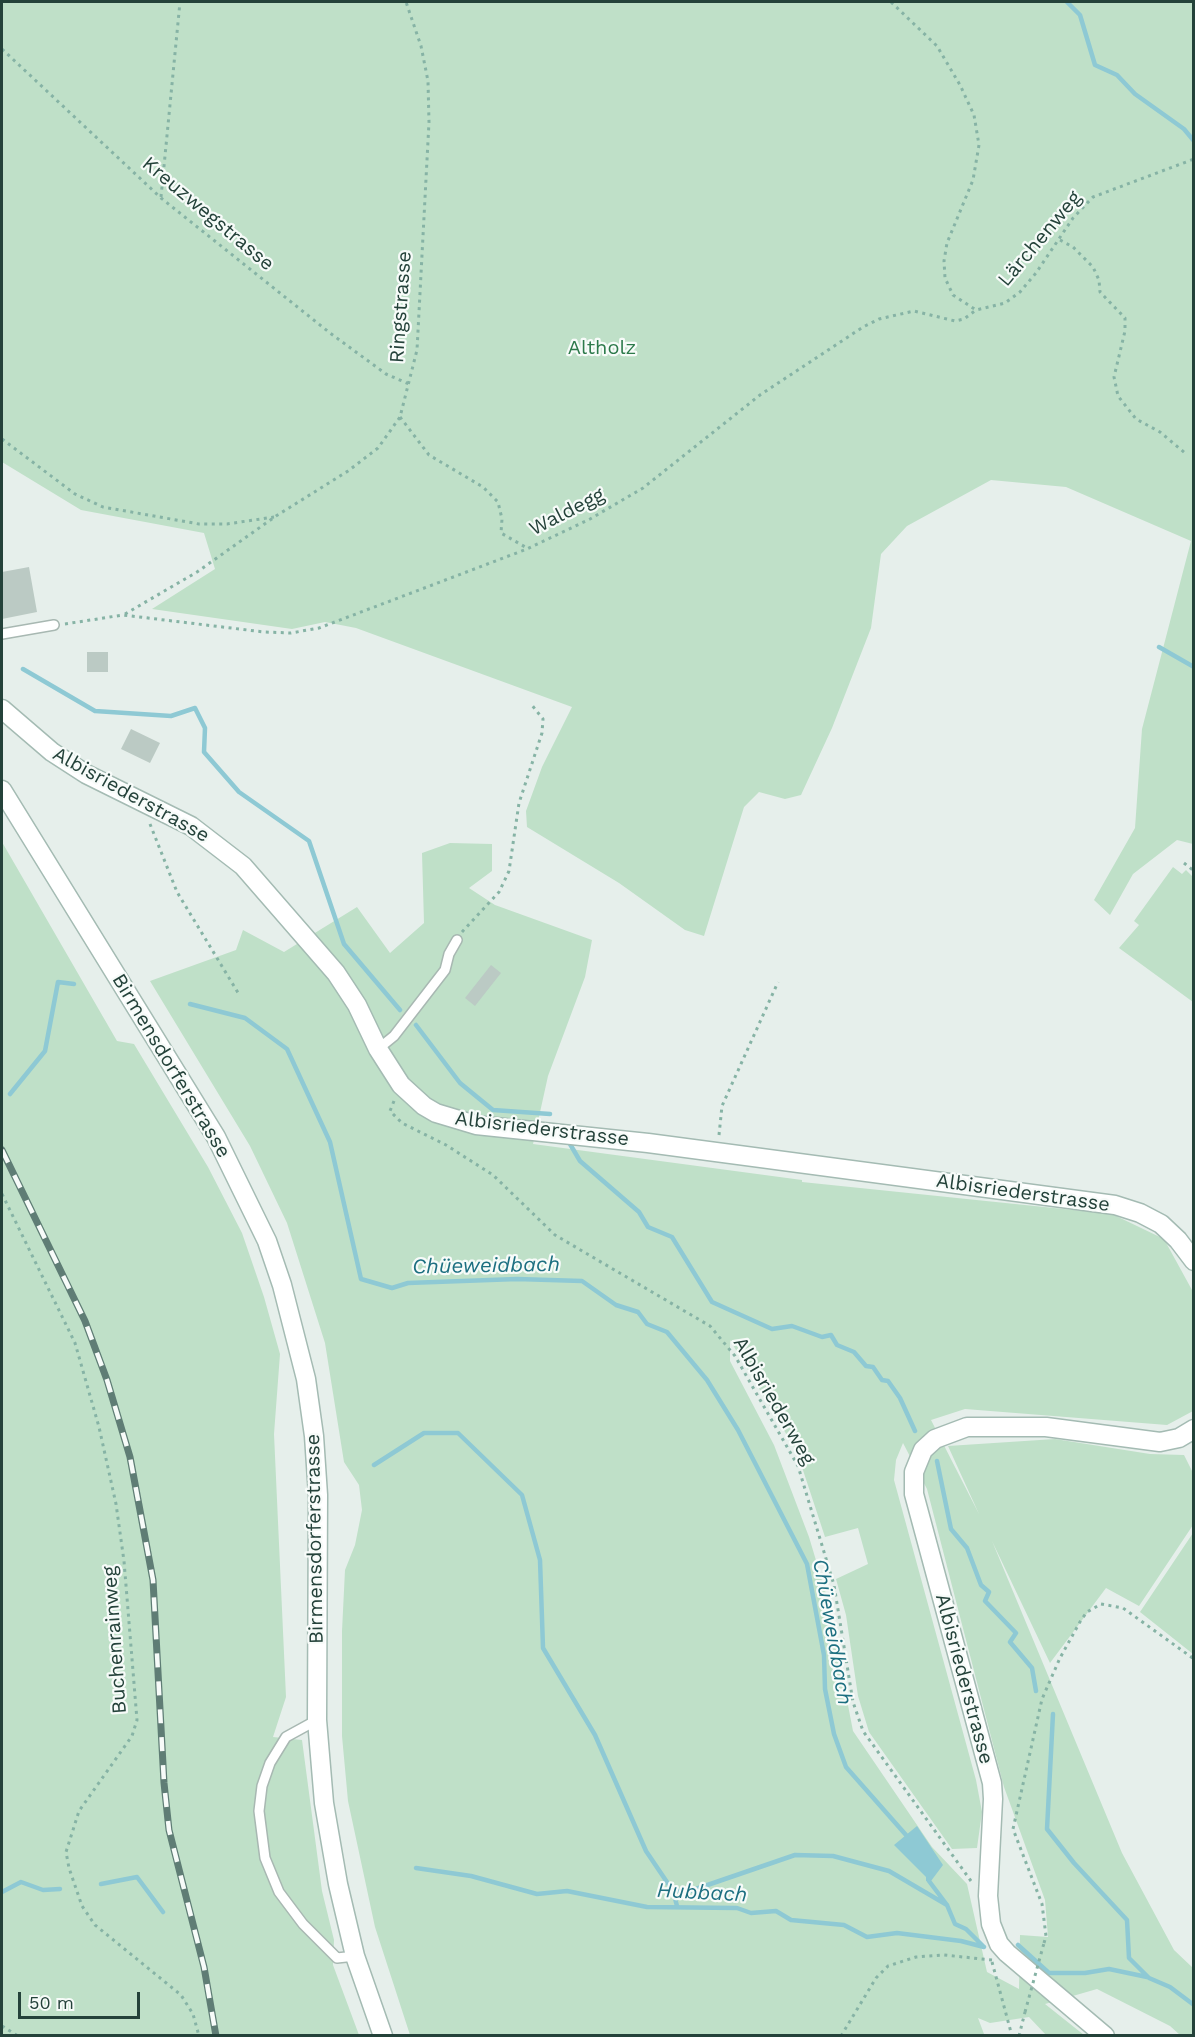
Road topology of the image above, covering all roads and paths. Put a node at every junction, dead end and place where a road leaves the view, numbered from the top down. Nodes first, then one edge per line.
1 (180, 2) edge
2 (406, 2) edge
3 (891, 2) edge
4 (2, 49) edge
5 (1194, 159) edge
6 (160, 198) junction
7 (1060, 240) junction
8 (976, 310) junction
9 (409, 384) junction
10 (400, 417) junction
11 (2, 439) edge
12 (1185, 453) dead end
13 (276, 516) junction
14 (527, 549) junction
15 (123, 615) junction
16 (54, 625) joint
17 (2, 634) edge
18 (531, 704) dead end
19 (2, 709) edge
20 (2, 790) edge
21 (153, 807) junction
22 (1184, 863) dead end
23 (1194, 871) edge
24 (458, 940) joint
25 (778, 982) dead end
26 (240, 996) dead end
27 (378, 1049) junction
28 (401, 1085) junction
29 (718, 1152) junction
30 (2, 1194) edge
31 (1194, 1261) edge
32 (1194, 1429) edge
33 (1194, 1659) edge
34 (317, 1720) junction
35 (988, 1896) junction
36 (355, 1956) junction
37 (999, 1957) junction
38 (2, 2026) edge
39 (18, 2036) edge
40 (199, 2036) edge
41 (383, 2036) edge
42 (841, 2036) edge
43 (1012, 2036) edge
44 (1019, 2036) edge
45 (1105, 2036) edge

1 - 6 path
2 - 9 path, Ringstrasse
3 - 8 path
4 - 6 path, Kreuzwegstrasse
5 - 7 path, Lärchenweg
6 - 9 path, Kreuzwegstrasse
7 - 8 path, Lärchenweg
7 - 12 path
8 - 14 path, Waldegg
9 - 10 path, Ringstrasse
10 - 13 path, Ringstrasse
10 - 14 path
11 - 13 path
13 - 15 path, Ringstrasse
14 - 15 path, Waldegg
15 - 16 path
16 - 17 lane
18 - 24 path
19 - 21 main road, Albisriederstrasse
20 - 34 main road, Birmensdorferstrasse
21 - 26 path
21 - 27 main road, Albisriederstrasse
22 - 23 path
24 - 27 lane
25 - 29 path
27 - 28 main road, Albisriederstrasse
28 - 29 main road, Albisriederstrasse
28 - 35 path, Albisriederweg
29 - 31 main road, Albisriederstrasse
30 - 40 path, Buchenrainweg
32 - 35 main road, Albisriederstrasse
33 - 44 path, bridge
34 - 36 main road, Birmensdorferstrasse
34 - 36 lane
35 - 37 main road, Albisriederstrasse
36 - 41 main road, Birmensdorferstrasse
37 - 42 path
37 - 43 path
37 - 45 main road, Albisriederstrasse
38 - 39 path

